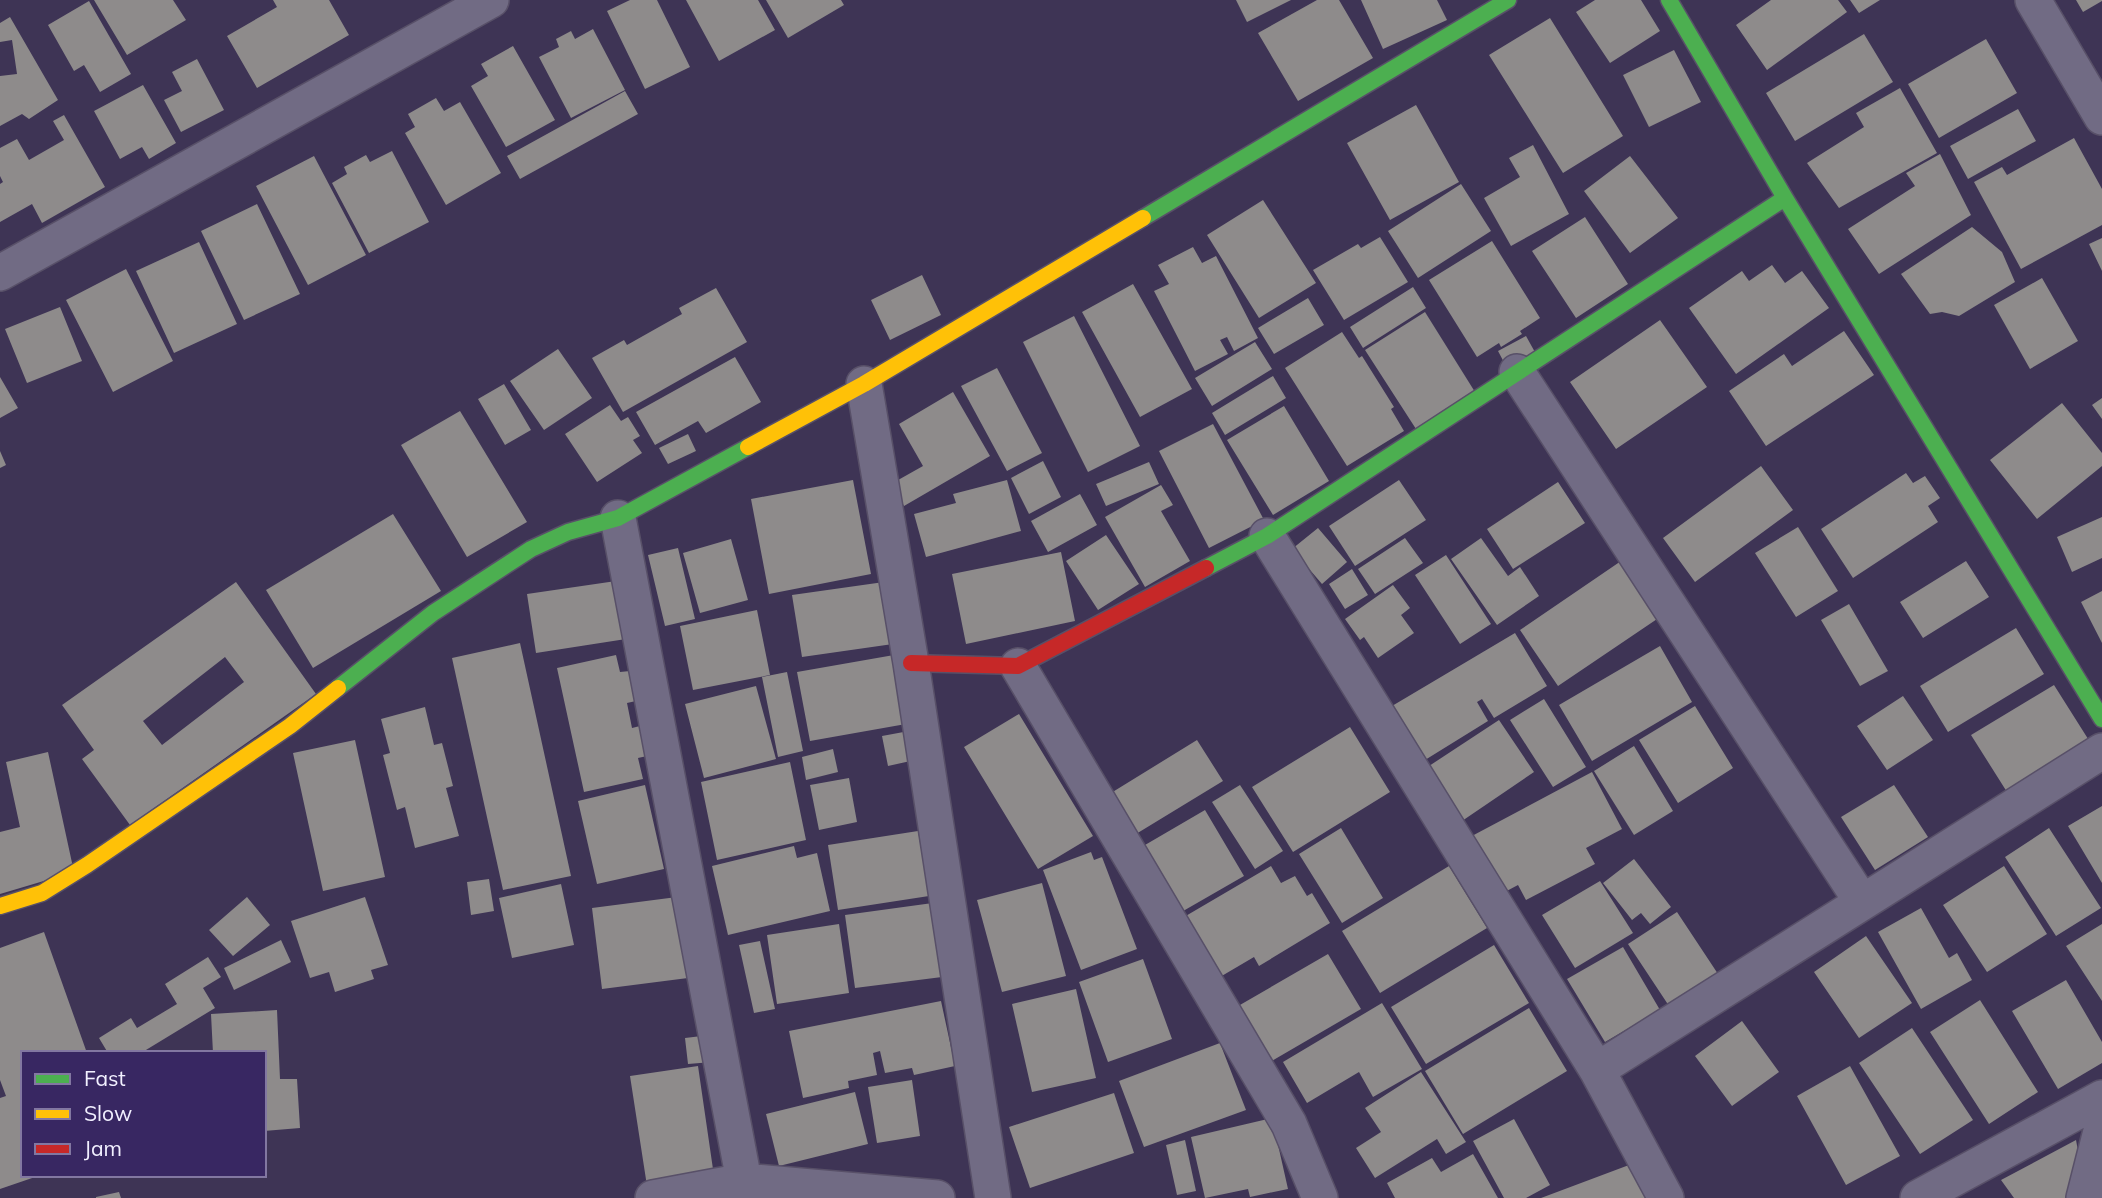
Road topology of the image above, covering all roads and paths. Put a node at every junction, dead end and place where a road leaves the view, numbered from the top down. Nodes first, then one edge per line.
1 (491, 0) edge
2 (1508, 0) edge
3 (1669, 0) edge
4 (2033, 0) edge
5 (2102, 117) edge
6 (1785, 198) junction
7 (0, 273) edge
8 (1517, 372) junction
9 (864, 384) junction
10 (618, 518) junction
11 (1267, 536) junction
12 (911, 663) junction
13 (1018, 666) junction
14 (2102, 719) edge
15 (2102, 751) edge
16 (1862, 902) junction
17 (0, 906) edge
18 (1597, 1070) junction
19 (2102, 1098) edge
20 (2102, 1126) edge
21 (744, 1181) junction
22 (653, 1198) edge
23 (937, 1198) edge
24 (993, 1198) edge
25 (1320, 1198) edge
26 (1666, 1198) edge
27 (1917, 1198) edge
28 (2084, 1198) edge

1 - 7 street
2 - 9 street
3 - 6 street
4 - 5 street
6 - 8 street
6 - 14 street
8 - 11 street
8 - 16 street
9 - 10 street
9 - 12 street
10 - 17 street
10 - 21 street
11 - 13 street
11 - 18 street
12 - 13 street
12 - 24 street
13 - 25 street
15 - 16 street
16 - 18 street
18 - 26 street
19 - 27 street
20 - 28 street
21 - 22 street
21 - 23 street

